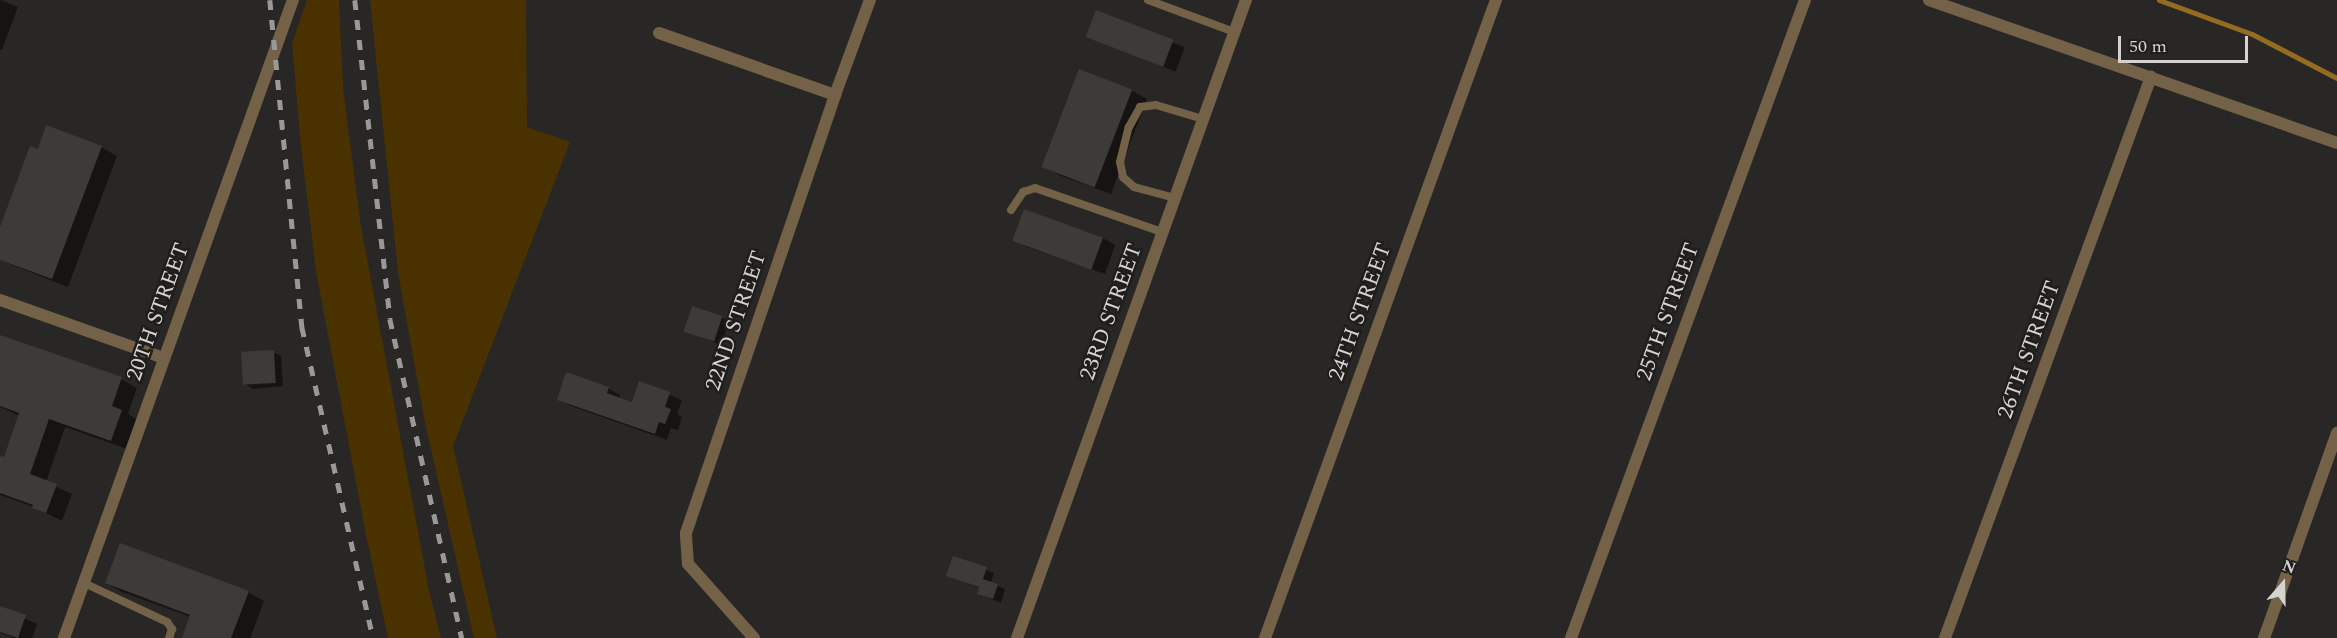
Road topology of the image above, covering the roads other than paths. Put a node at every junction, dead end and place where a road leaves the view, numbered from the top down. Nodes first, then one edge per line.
1 (293, 0) edge
2 (870, 0) edge
3 (1148, 0) edge
4 (1246, 0) edge
5 (1496, 0) edge
6 (1805, 0) edge
7 (1929, 0) edge
8 (1234, 32) junction
9 (659, 33) dead end
10 (2151, 77) junction
11 (835, 94) junction
12 (1203, 119) junction
13 (2337, 143) edge
14 (1175, 198) junction
15 (1011, 210) dead end
16 (1162, 232) junction
17 (0, 300) edge
18 (164, 358) junction
19 (2337, 433) edge
20 (84, 583) junction
21 (65, 638) edge
22 (169, 638) edge
23 (754, 638) edge
24 (1017, 638) edge
25 (1264, 638) edge
26 (1571, 638) edge
27 (1945, 638) edge
28 (2264, 638) edge

1 - 18 street, 20TH STREET
2 - 11 street, 22ND STREET
3 - 8 lane
4 - 8 street, 23RD STREET
5 - 25 street, 24TH STREET
6 - 26 street, 25TH STREET
7 - 10 street
8 - 12 street, 23RD STREET
9 - 11 street
10 - 13 street
10 - 27 street, 26TH STREET
11 - 23 street, 22ND STREET
12 - 14 street, 23RD STREET
12 - 14 lane
14 - 16 street, 23RD STREET
15 - 16 lane
16 - 24 street, 23RD STREET
17 - 18 street
18 - 20 street, 20TH STREET
19 - 28 street
20 - 21 street, 20TH STREET
20 - 22 lane

